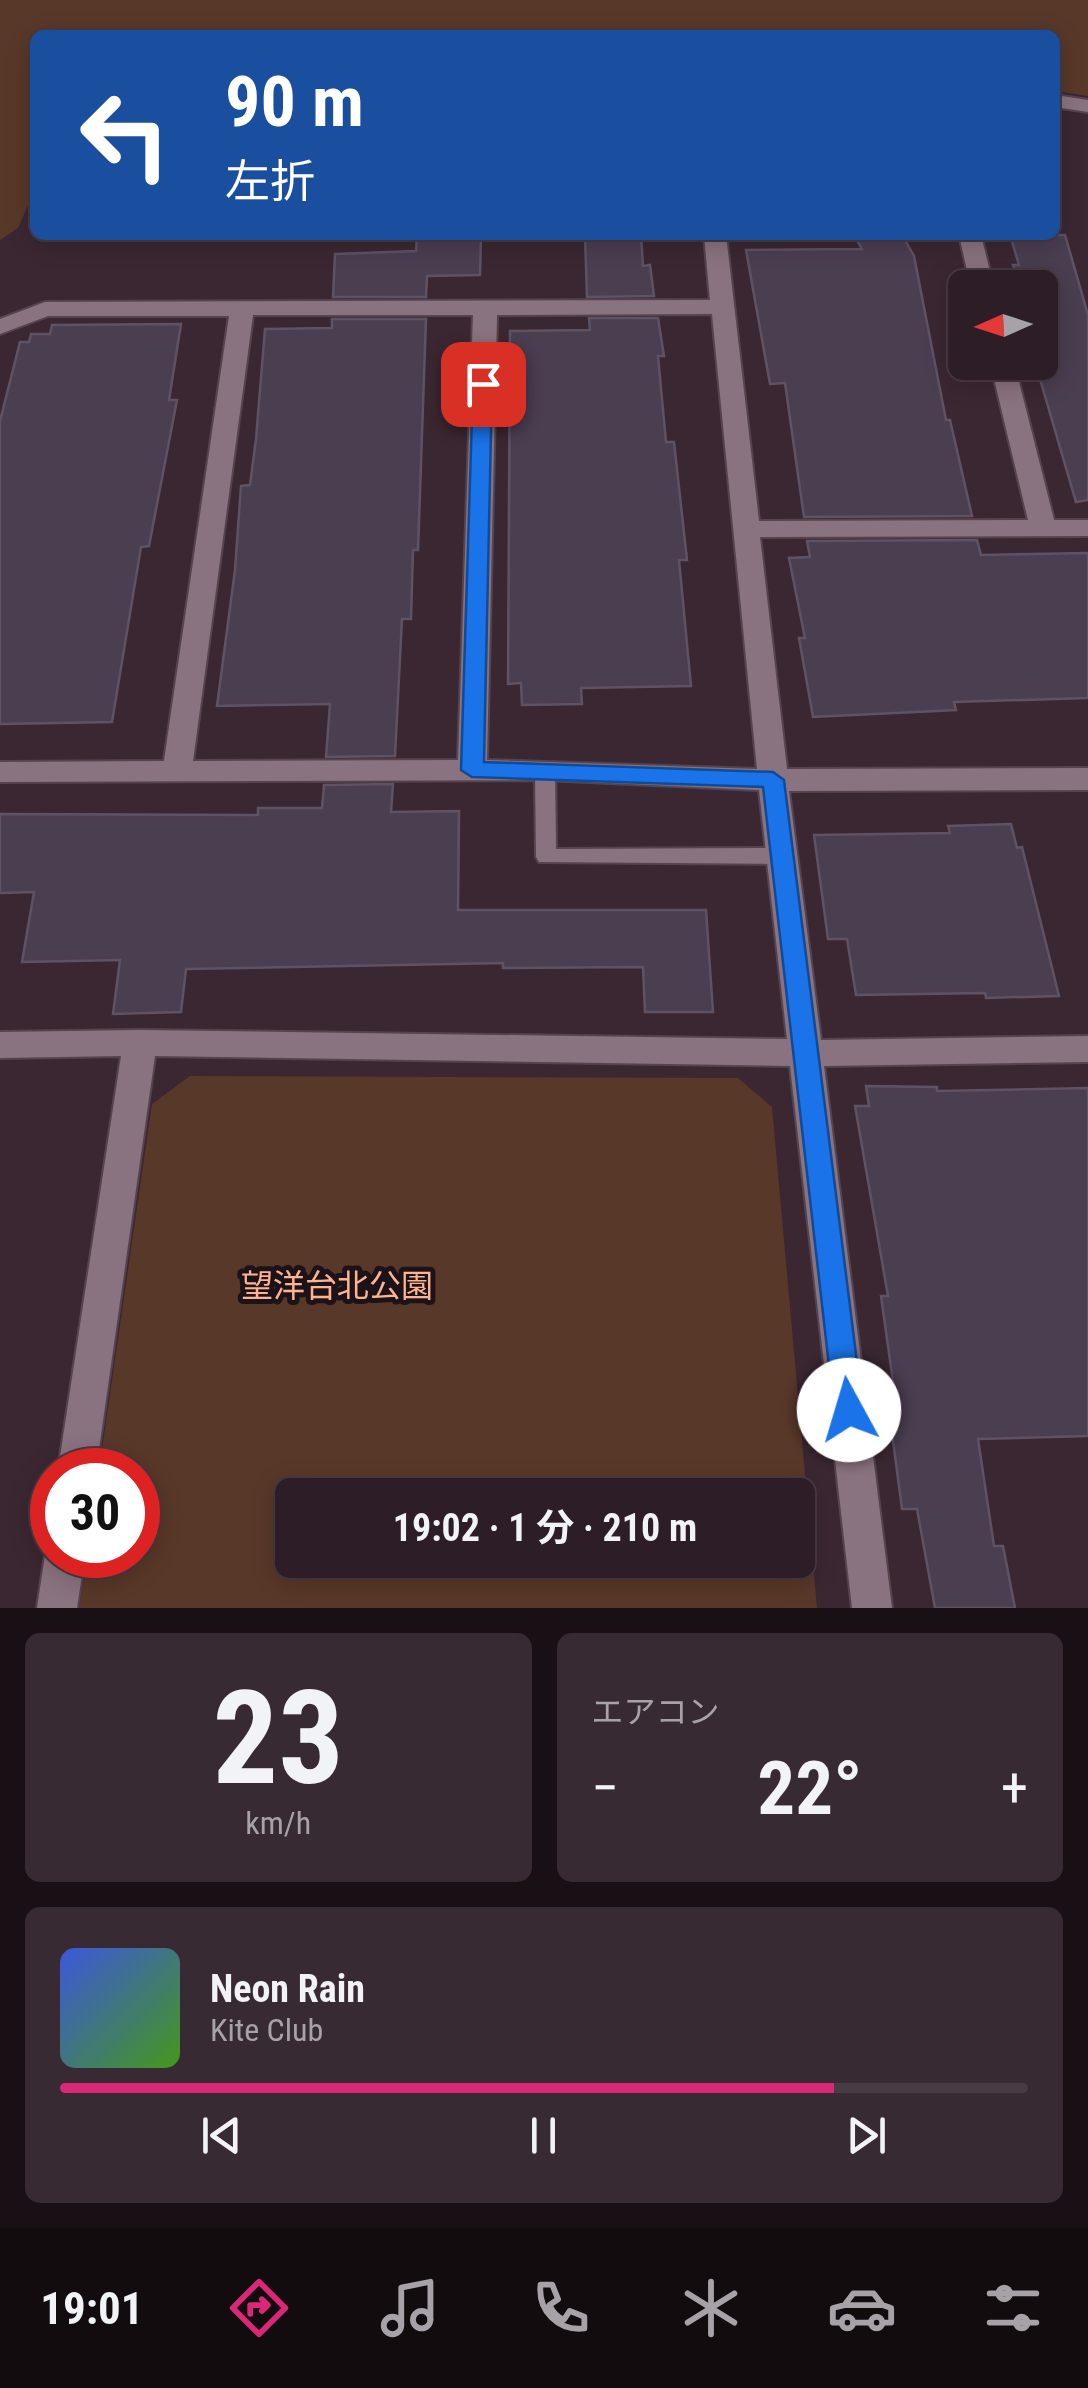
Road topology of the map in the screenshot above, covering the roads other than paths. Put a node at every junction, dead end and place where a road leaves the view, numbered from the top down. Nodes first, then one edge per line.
1 (1060, 102) edge
2 (1088, 106) edge
3 (715, 240) edge
4 (971, 240) edge
5 (979, 270) edge
6 (485, 306) junction
7 (722, 307) junction
8 (242, 308) junction
9 (0, 326) edge
10 (1007, 380) edge
11 (1044, 528) junction
12 (1088, 528) edge
13 (746, 529) junction
14 (472, 770) junction
15 (545, 770) junction
16 (177, 771) junction
17 (0, 772) edge
18 (1088, 779) edge
19 (773, 780) junction
20 (782, 856) junction
21 (140, 1044) junction
22 (0, 1045) edge
23 (1088, 1049) edge
24 (808, 1053) junction
25 (80, 1448) edge
26 (61, 1578) edge
27 (57, 1608) edge
28 (872, 1608) edge

1 - 2 street
3 - 7 street
4 - 5 street
6 - 7 street
6 - 8 street
6 - 14 street
7 - 13 street
8 - 9 street
8 - 16 street
10 - 11 street
11 - 12 street
11 - 13 street
13 - 19 street
14 - 15 street
14 - 16 street
15 - 19 street
15 - 20 lane
16 - 17 street
18 - 19 street
19 - 20 street
20 - 24 street
21 - 22 street
21 - 24 street
21 - 25 street
23 - 24 street
24 - 28 street
26 - 27 street

